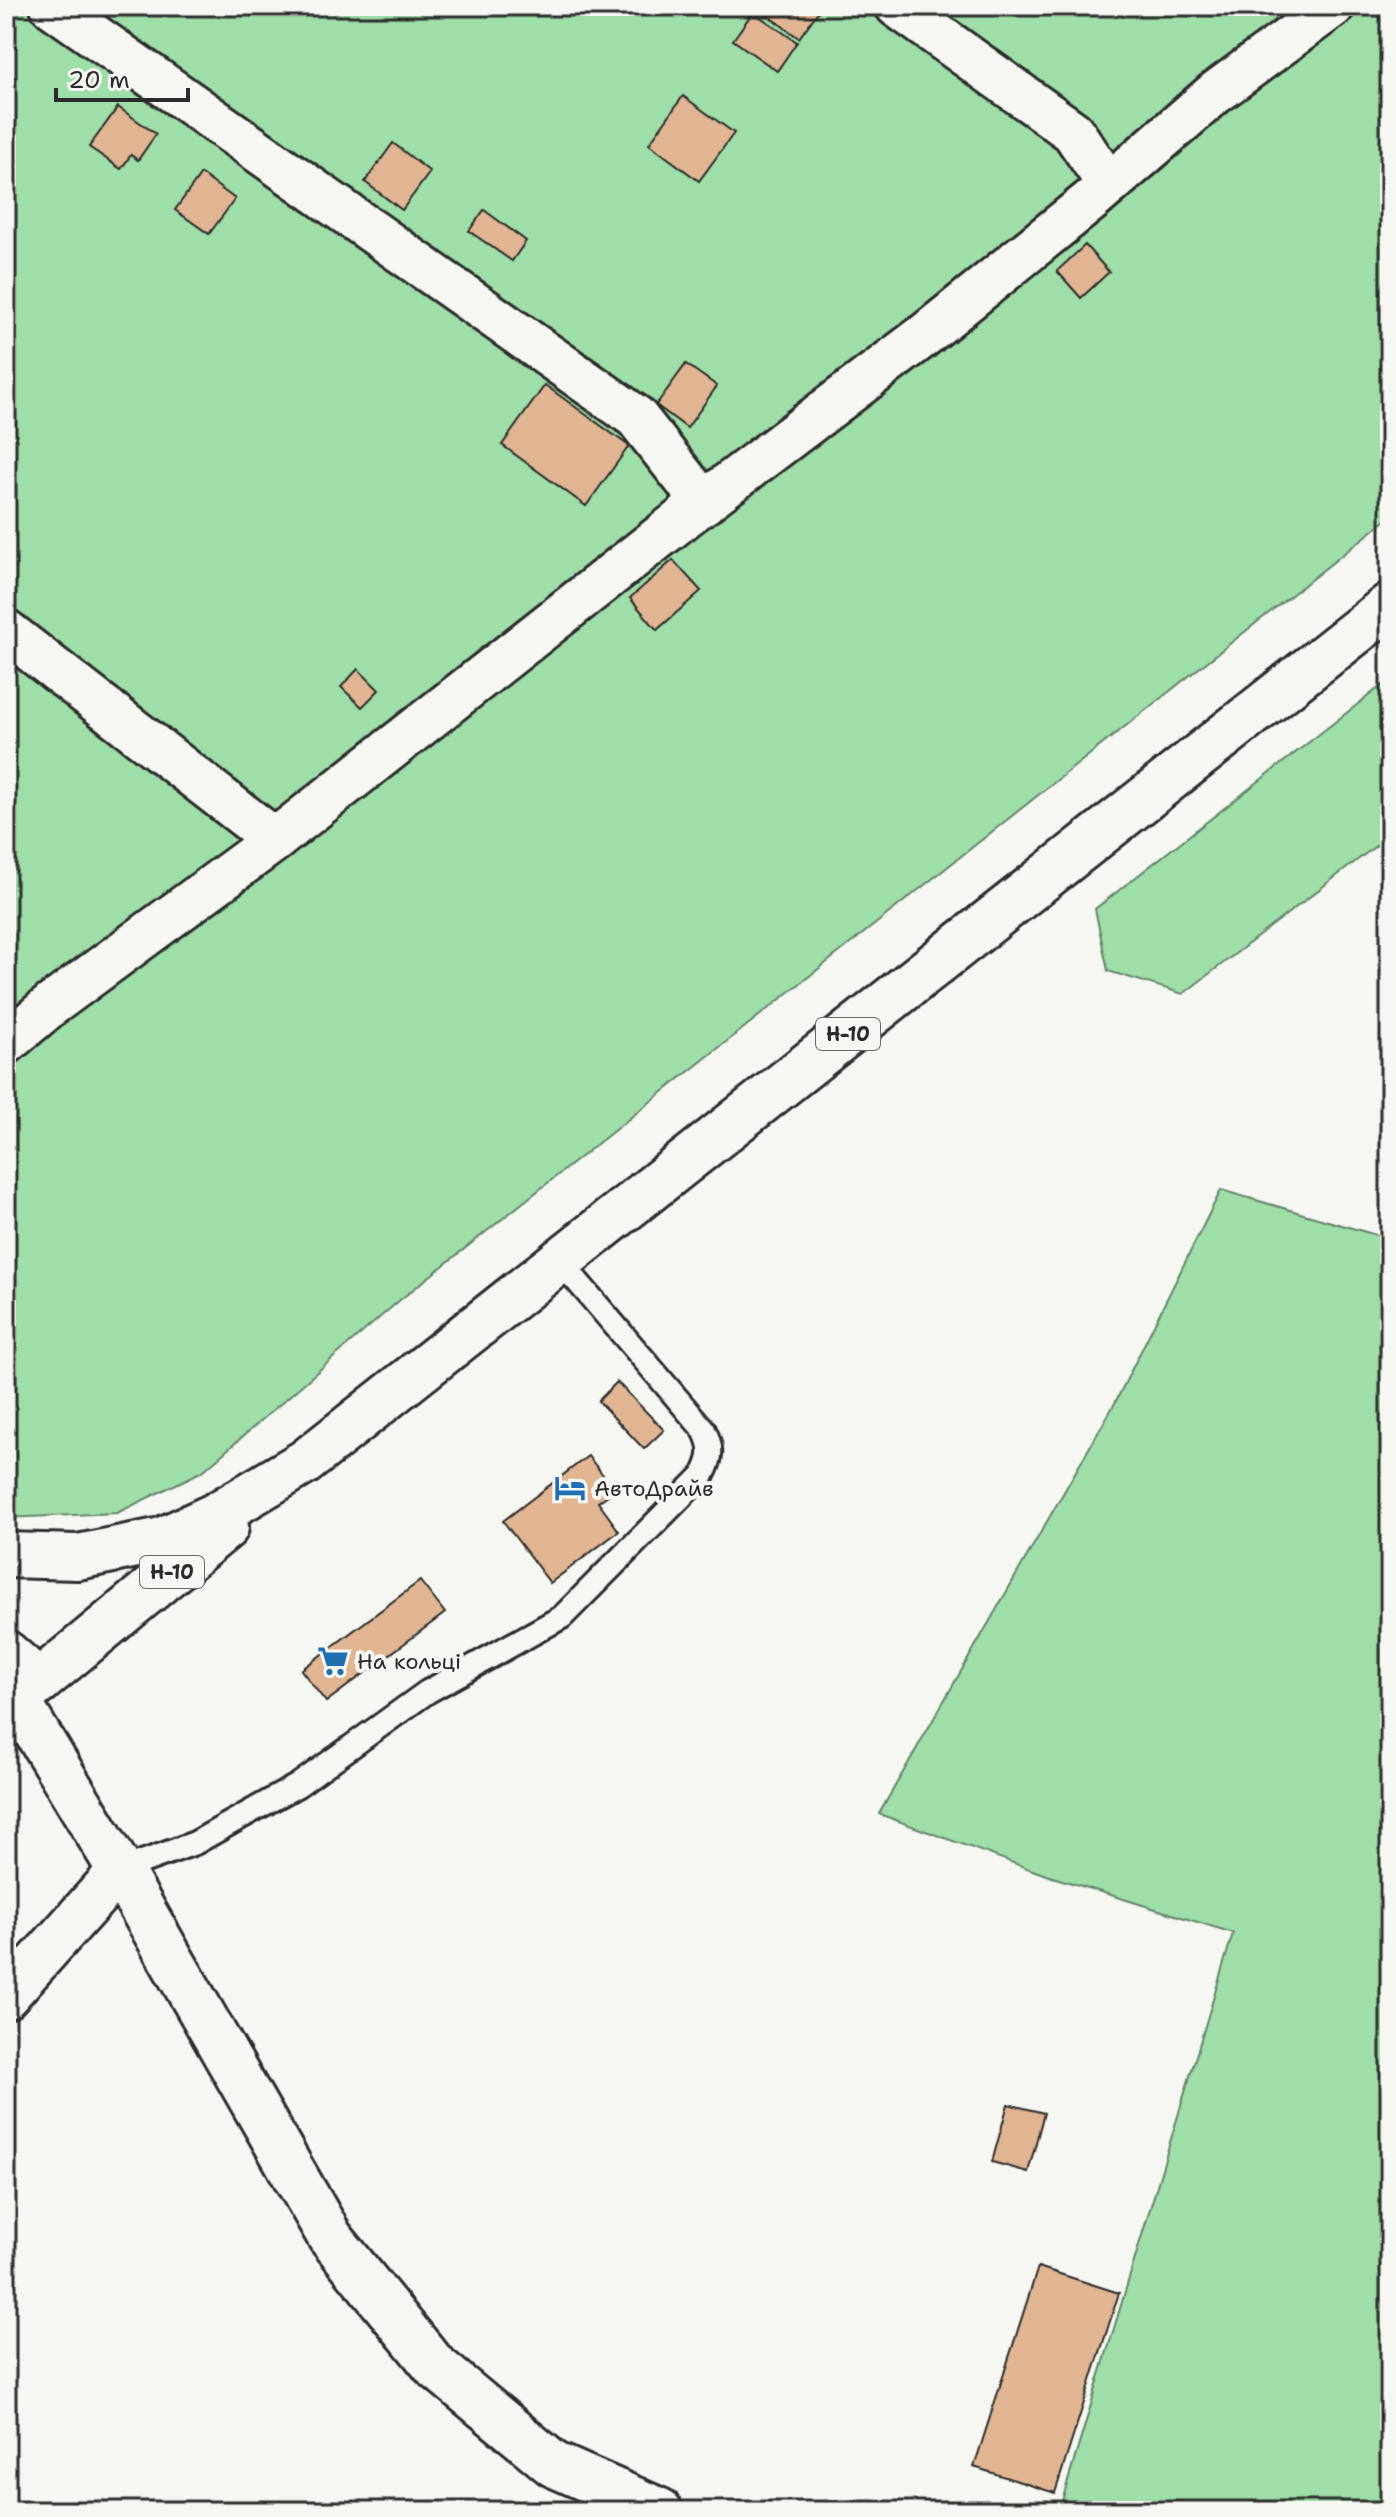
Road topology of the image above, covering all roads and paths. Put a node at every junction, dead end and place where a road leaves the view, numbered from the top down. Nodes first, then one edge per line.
1 (52, 6) edge
2 (897, 6) edge
3 (1333, 6) edge
4 (1109, 185) junction
5 (704, 503) junction
6 (1390, 605) edge
7 (6, 631) edge
8 (275, 840) junction
9 (6, 1043) edge
10 (560, 1261) junction
11 (305, 1462) junction
12 (6, 1555) edge
13 (6, 1653) edge
14 (20, 1697) edge
15 (120, 1870) junction
16 (6, 1997) edge
17 (660, 2511) edge

1 - 5 street
2 - 4 street
3 - 4 street
4 - 5 street
5 - 8 street
6 - 10 main road, Н-10
7 - 8 street
8 - 9 street
10 - 11 main road, Н-10
10 - 15 lane
11 - 12 main road, Н-10
11 - 14 main road, Н-10
13 - 14 main road
14 - 15 main road
15 - 16 street
15 - 17 main road

